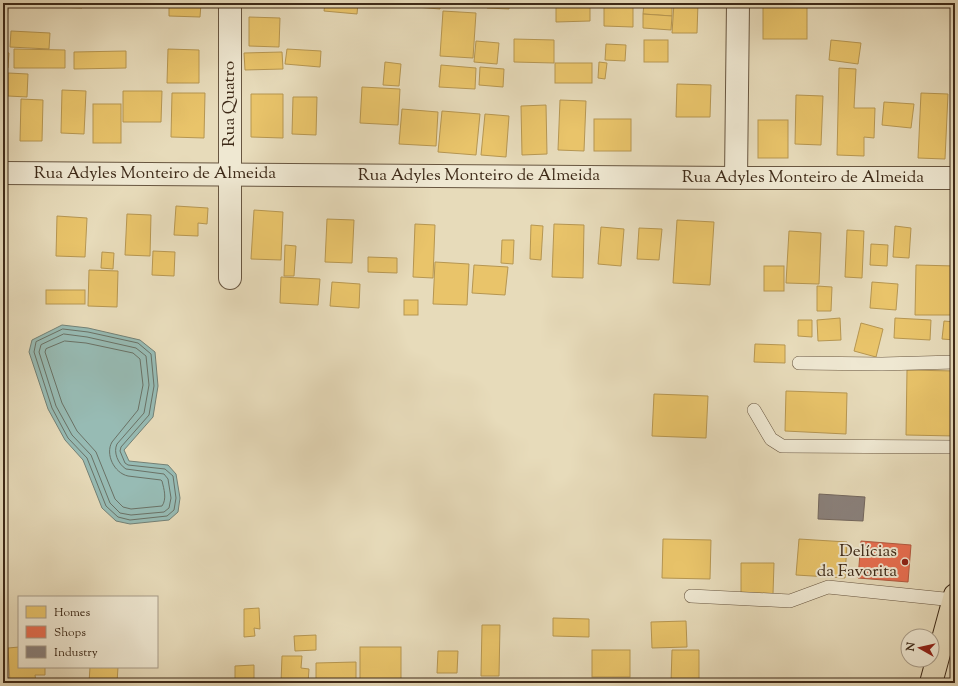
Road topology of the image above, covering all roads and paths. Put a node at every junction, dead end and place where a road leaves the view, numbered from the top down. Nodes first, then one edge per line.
1 (230, 3) edge
2 (738, 3) edge
3 (3, 173) edge
4 (230, 174) junction
5 (736, 178) junction
6 (955, 178) edge
7 (230, 278) dead end
8 (955, 362) edge
9 (799, 363) dead end
10 (754, 410) dead end
11 (955, 447) edge
12 (691, 596) dead end
13 (954, 598) edge
14 (931, 683) edge

1 - 4 street, Rua Quatro
2 - 5 street
3 - 4 street, Rua Adyles Monteiro de Almeida
4 - 5 street, Rua Adyles Monteiro de Almeida
4 - 7 street, Rua Quatro
5 - 6 street, Rua Adyles Monteiro de Almeida
8 - 9 lane
10 - 11 lane
12 - 13 lane
13 - 14 highway

